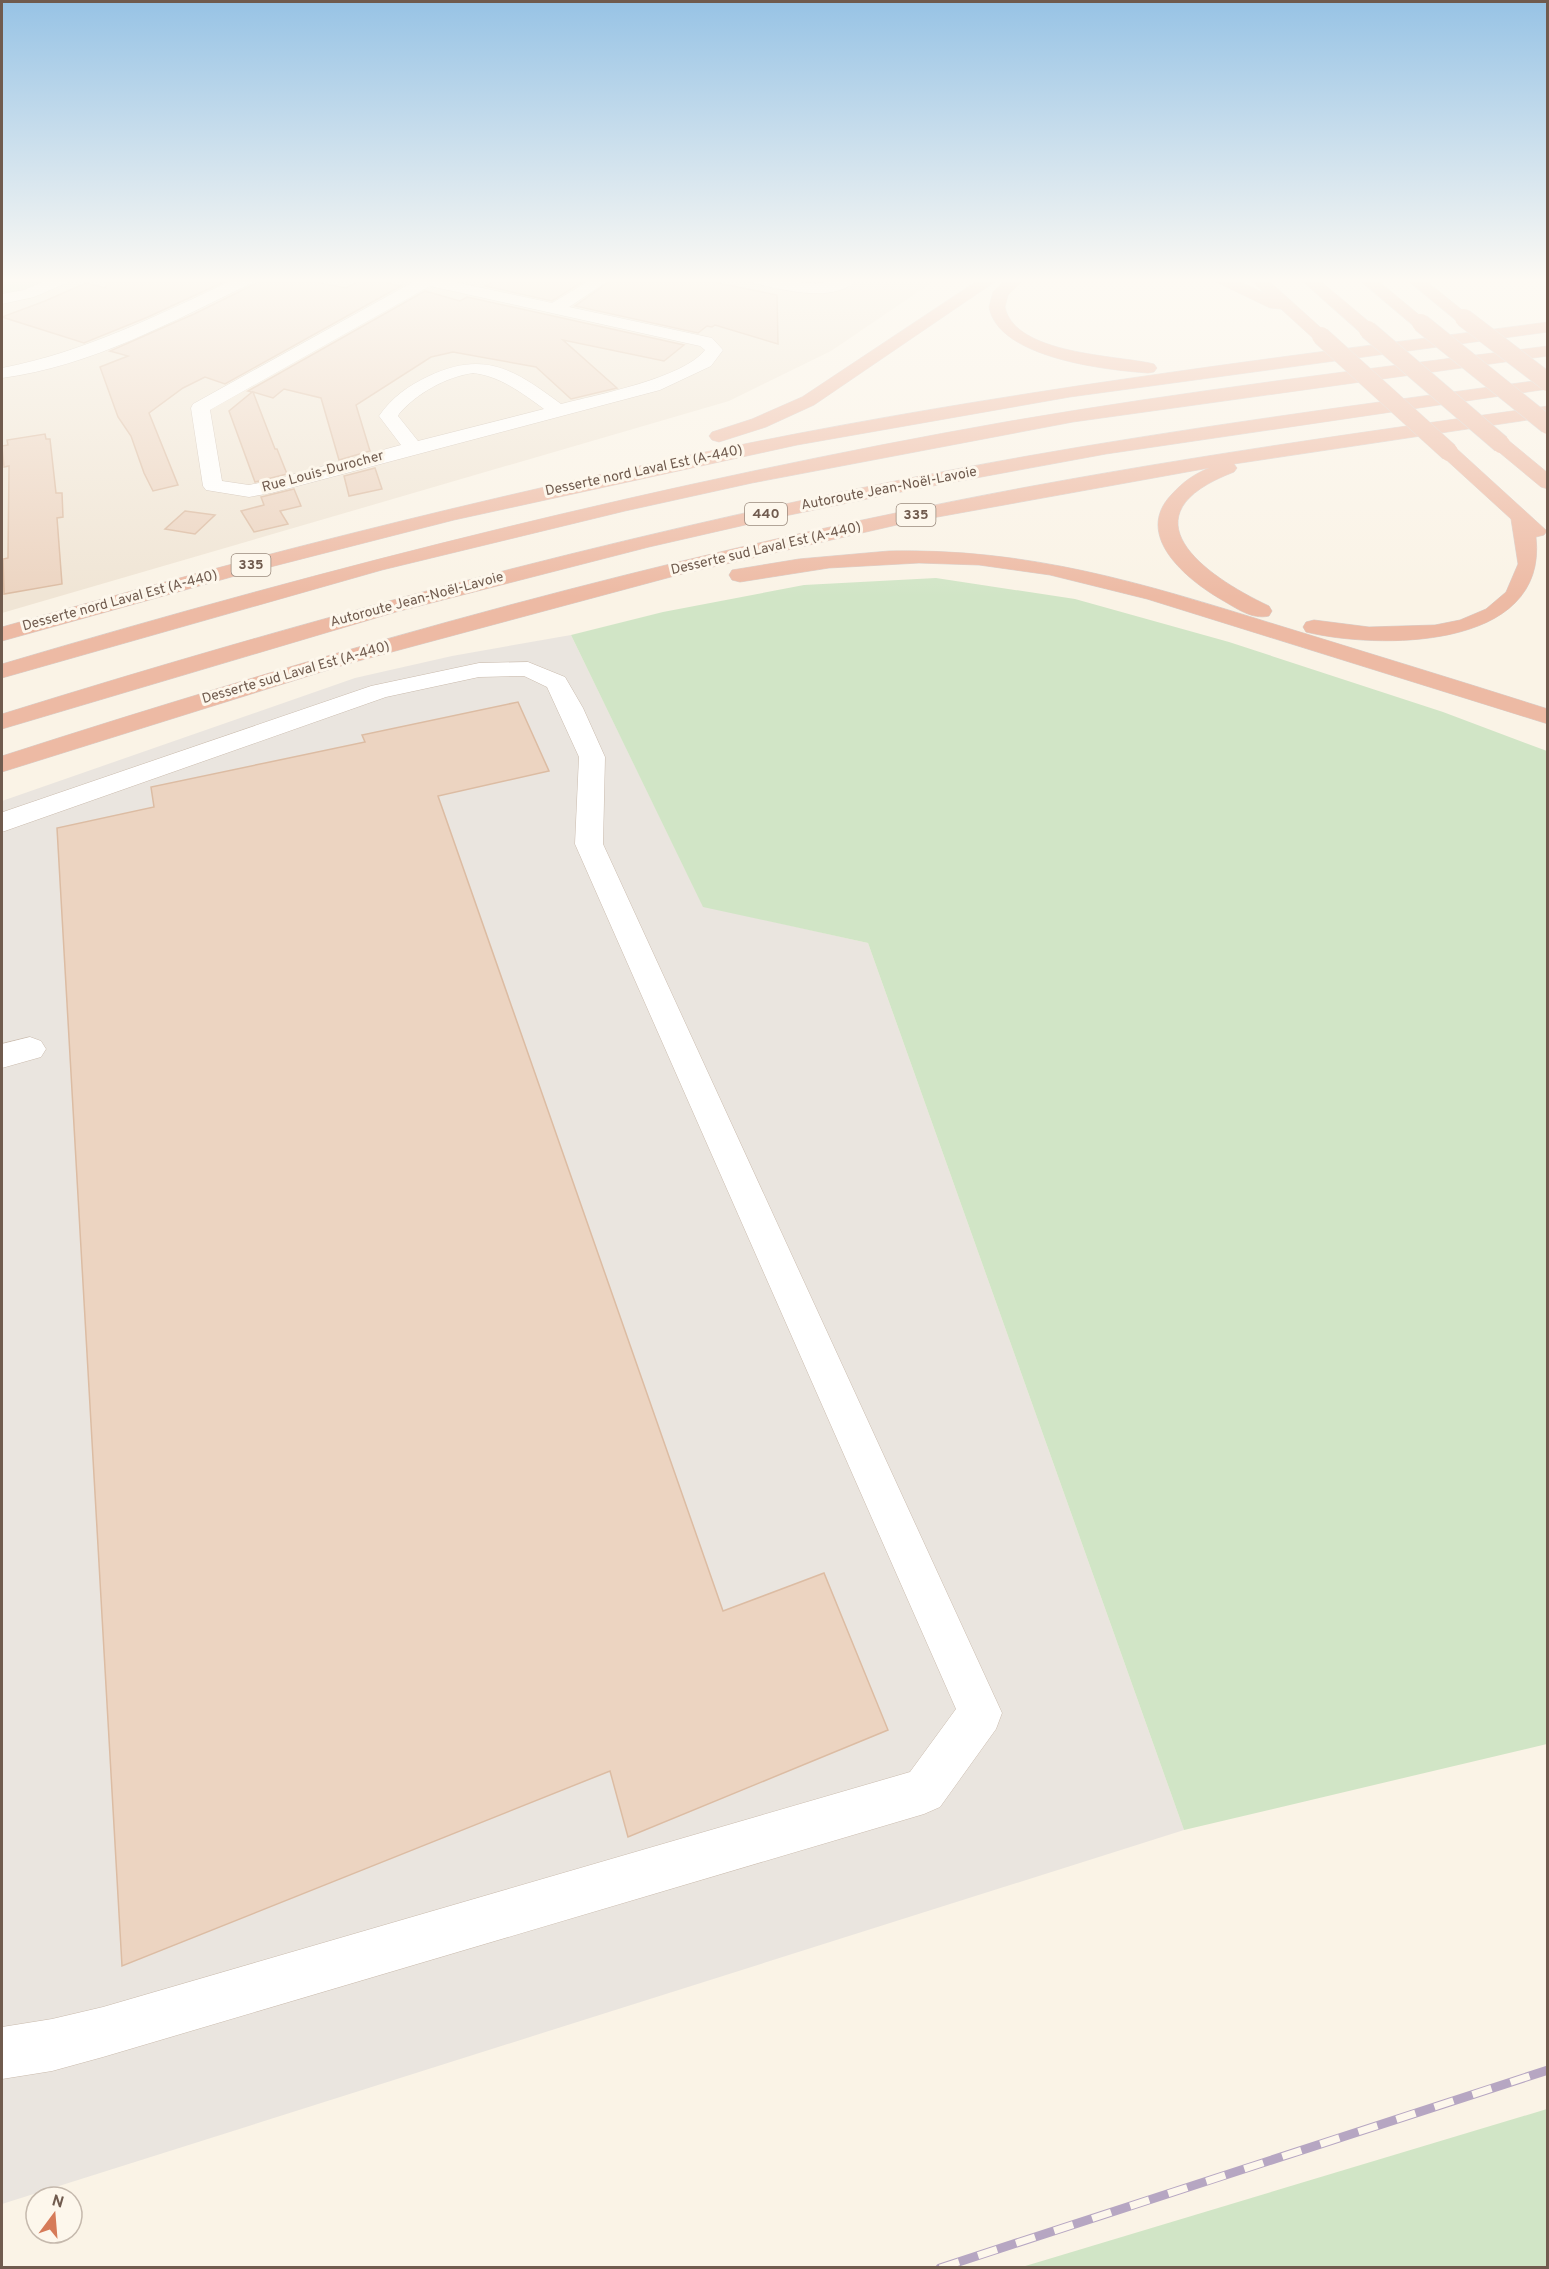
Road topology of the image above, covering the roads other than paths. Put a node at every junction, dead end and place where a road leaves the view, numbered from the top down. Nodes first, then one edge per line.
1 (240, 385) edge
2 (424, 385) edge
3 (522, 385) edge
4 (656, 385) edge
5 (831, 385) edge
6 (1117, 385) edge
7 (1302, 385) edge
8 (1375, 385) edge
9 (1432, 385) edge
10 (1498, 385) edge
11 (1535, 385) edge
12 (558, 411) junction
13 (1548, 411) edge
14 (1548, 425) edge
15 (413, 448) junction
16 (1265, 452) junction
17 (1548, 483) edge
18 (467, 510) junction
19 (1521, 517) junction
20 (1548, 541) edge
21 (571, 596) junction
22 (37, 624) junction
23 (2, 626) edge
24 (2, 634) edge
25 (2, 671) edge
26 (1548, 717) edge
27 (2, 722) edge
28 (2, 764) edge
29 (2, 824) edge
30 (2, 2053) edge

1 - 15 street, Rue Louis-Durocher
2 - 15 street
3 - 12 street
4 - 12 street, Rue Louis-Durocher
5 - 18 highway, 335
6 - 18 highway, Desserte nord Laval Est (A-440)
7 - 25 highway
8 - 19 highway, bridge
9 - 17 highway, bridge
10 - 14 highway, bridge
11 - 27 highway, Autoroute Jean-Noël-Lavoie / 440
12 - 15 street, Rue Louis-Durocher
13 - 16 highway, Desserte sud Laval Est (A-440) / 335
16 - 19 highway
16 - 21 highway, Desserte sud Laval Est (A-440) / 335
18 - 22 highway, Desserte nord Laval Est (A-440) / 335
19 - 20 highway
21 - 26 highway
21 - 28 highway, Desserte sud Laval Est (A-440) / 335
22 - 23 highway
22 - 24 highway, Desserte nord Laval Est (A-440) / 335
29 - 30 street

